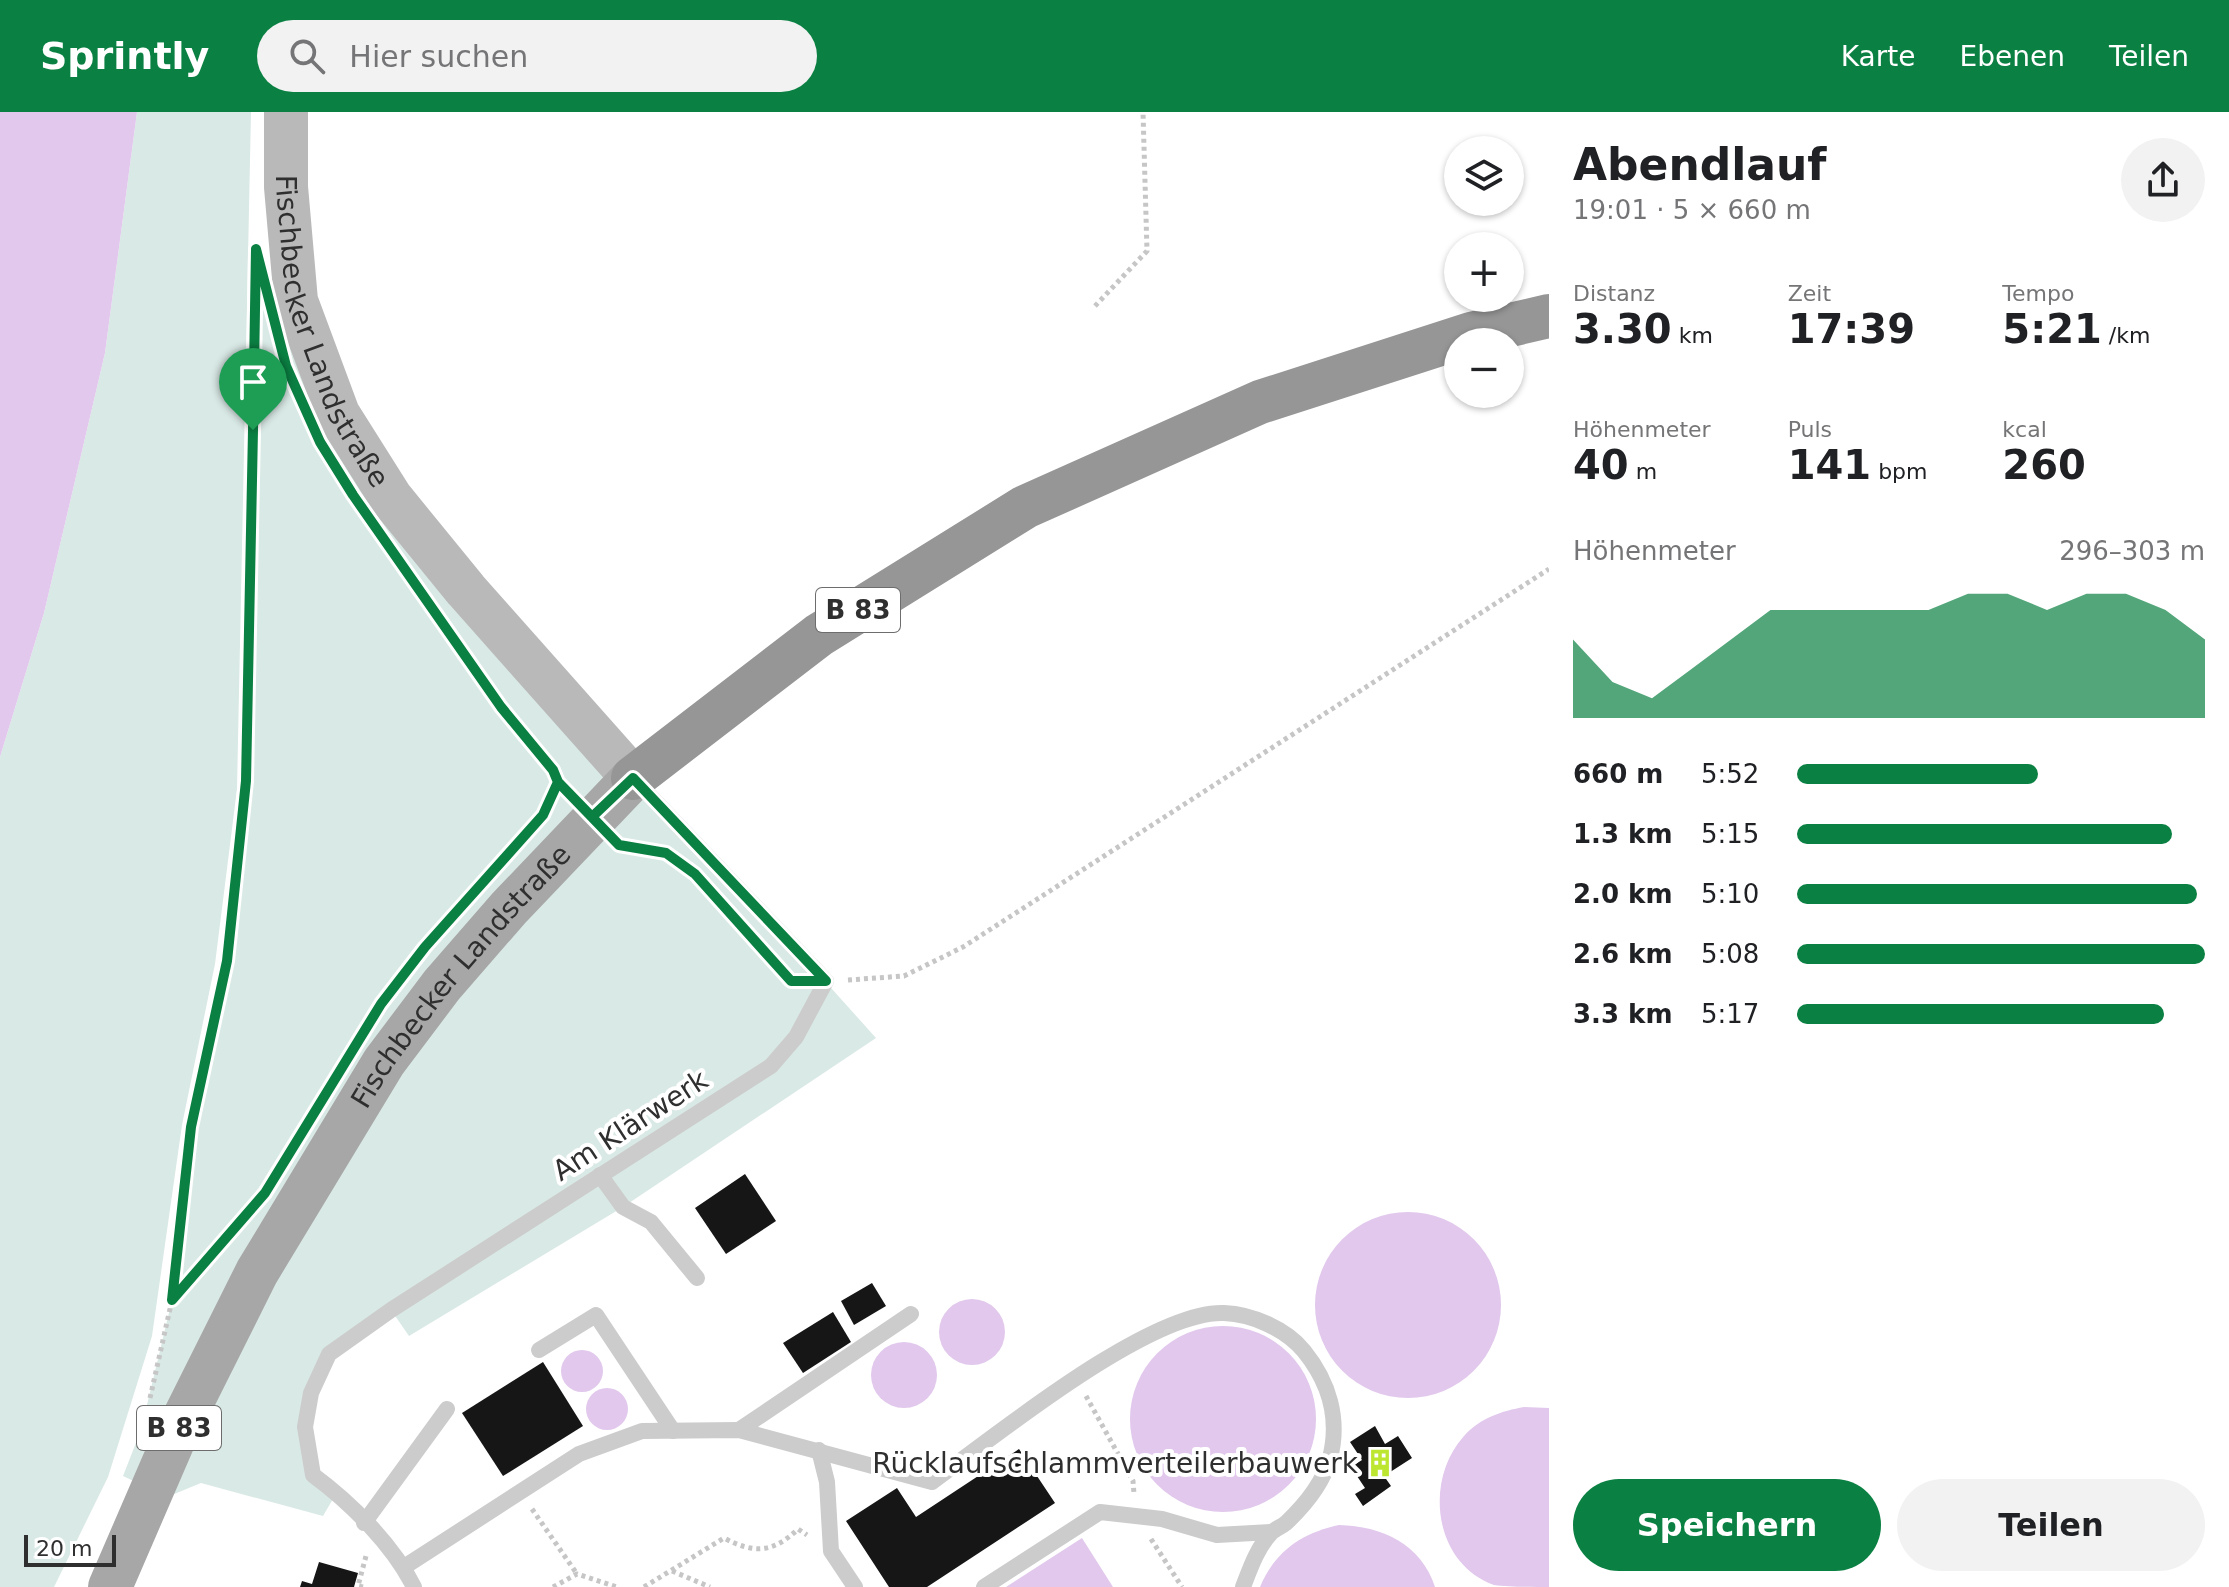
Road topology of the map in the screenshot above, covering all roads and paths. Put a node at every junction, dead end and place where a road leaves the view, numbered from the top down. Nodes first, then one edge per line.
1 (286, 112) edge
2 (1143, 112) edge
3 (256, 288) dead end
4 (1095, 306) dead end
5 (1549, 316) edge
6 (1549, 569) edge
7 (430, 608) dead end
8 (633, 778) junction
9 (558, 782) junction
10 (592, 817) junction
11 (533, 826) dead end
12 (685, 867) dead end
13 (826, 981) junction
14 (600, 1175) junction
15 (255, 1205) dead end
16 (697, 1278) dead end
17 (172, 1300) junction
18 (911, 1314) dead end
19 (539, 1350) dead end
20 (1076, 1377) junction
21 (148, 1404) dead end
22 (447, 1409) dead end
23 (739, 1430) junction
24 (673, 1431) junction
25 (819, 1450) junction
26 (521, 1492) junction
27 (1136, 1516) junction
28 (368, 1528) junction
29 (1271, 1532) junction
30 (831, 1551) junction
31 (404, 1567) junction
32 (671, 1571) junction
33 (577, 1574) junction
34 (110, 1587) edge
35 (363, 1587) edge
36 (414, 1587) edge
37 (553, 1587) edge
38 (617, 1587) edge
39 (644, 1587) edge
40 (710, 1587) edge
41 (855, 1587) edge
42 (984, 1587) edge
43 (1182, 1587) edge
44 (1243, 1587) edge

1 - 8 street, Fischbecker Landstraße
2 - 4 path
3 - 17 path
5 - 8 highway, B 83
6 - 13 path
7 - 9 path
8 - 10 main road, Fischbecker Landstraße / B 83
8 - 13 lane
9 - 10 path
9 - 11 path
10 - 12 path
10 - 34 main road, Fischbecker Landstraße / B 83
13 - 14 lane, Am Klärwerk
14 - 16 lane
14 - 28 lane, Am Klärwerk
15 - 17 path
17 - 21 path
18 - 23 lane
19 - 24 lane
20 - 25 lane
20 - 27 path
20 - 29 lane
22 - 28 lane
23 - 24 lane
23 - 25 lane
24 - 26 lane
25 - 30 lane
26 - 31 lane
26 - 33 path
27 - 29 lane
27 - 42 lane
27 - 43 path
28 - 31 lane, Am Klärwerk
28 - 35 path
29 - 44 lane
30 - 32 path
30 - 41 lane
31 - 36 lane, Am Klärwerk
32 - 39 path
32 - 40 path
33 - 37 path
33 - 38 path

